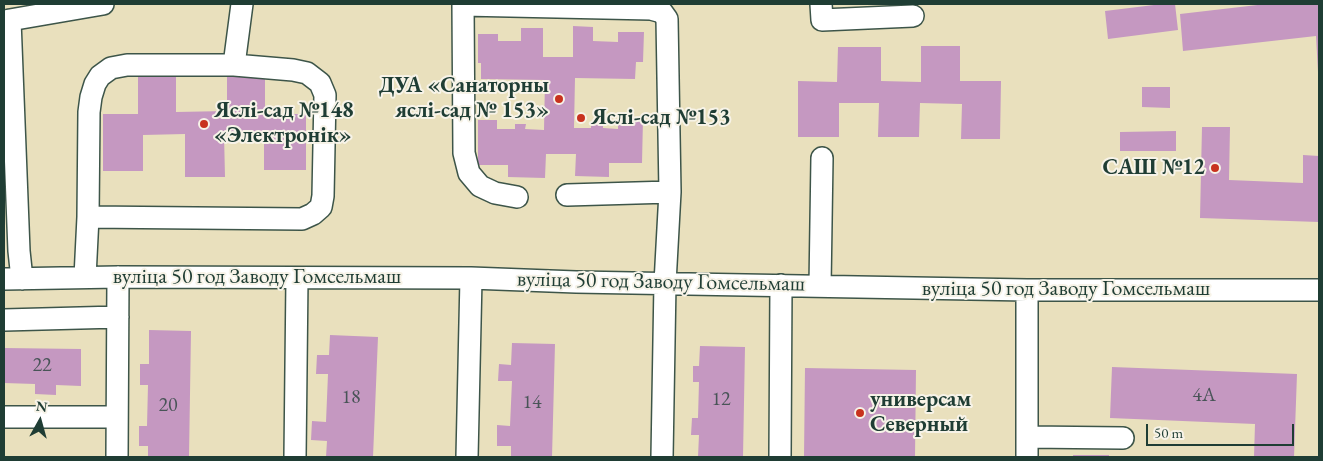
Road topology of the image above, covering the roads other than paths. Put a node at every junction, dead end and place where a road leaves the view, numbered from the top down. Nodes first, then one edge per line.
1 (103, 4) edge
2 (242, 4) edge
3 (463, 4) edge
4 (821, 4) edge
5 (75, 6) edge
6 (913, 16) dead end
7 (7, 21) edge
8 (234, 65) junction
9 (822, 158) dead end
10 (670, 192) junction
11 (567, 195) dead end
12 (517, 197) dead end
13 (88, 217) junction
14 (85, 277) junction
15 (118, 277) junction
16 (297, 278) junction
17 (470, 278) junction
18 (13, 279) edge
19 (665, 283) junction
20 (781, 285) junction
21 (820, 286) junction
22 (1028, 290) junction
23 (1319, 290) edge
24 (118, 317) junction
25 (4, 320) edge
26 (4, 417) edge
27 (117, 417) junction
28 (1027, 447) edge
29 (1123, 451) edge
30 (117, 457) edge
31 (294, 457) edge
32 (467, 457) edge
33 (662, 457) edge
34 (780, 457) edge

1 - 5 street
2 - 8 street
3 - 10 street
3 - 12 street
4 - 6 street
5 - 7 street
7 - 18 street
8 - 13 street
8 - 13 street
9 - 21 street
10 - 11 street
10 - 19 street
13 - 14 street
14 - 15 street, вуліца 50 год Заводу Гомсельмаш
14 - 18 street, вуліца 50 год Заводу Гомсельмаш
15 - 16 street, вуліца 50 год Заводу Гомсельмаш
15 - 24 street
16 - 17 street, вуліца 50 год Заводу Гомсельмаш
16 - 31 street
17 - 19 street, вуліца 50 год Заводу Гомсельмаш
17 - 32 street
19 - 20 street, вуліца 50 год Заводу Гомсельмаш
19 - 33 street
20 - 21 street, вуліца 50 год Заводу Гомсельмаш
20 - 34 street
21 - 22 street, вуліца 50 год Заводу Гомсельмаш
22 - 23 street, вуліца 50 год Заводу Гомсельмаш
22 - 28 street
24 - 25 street
24 - 27 street
26 - 27 street
27 - 30 street
28 - 29 street

